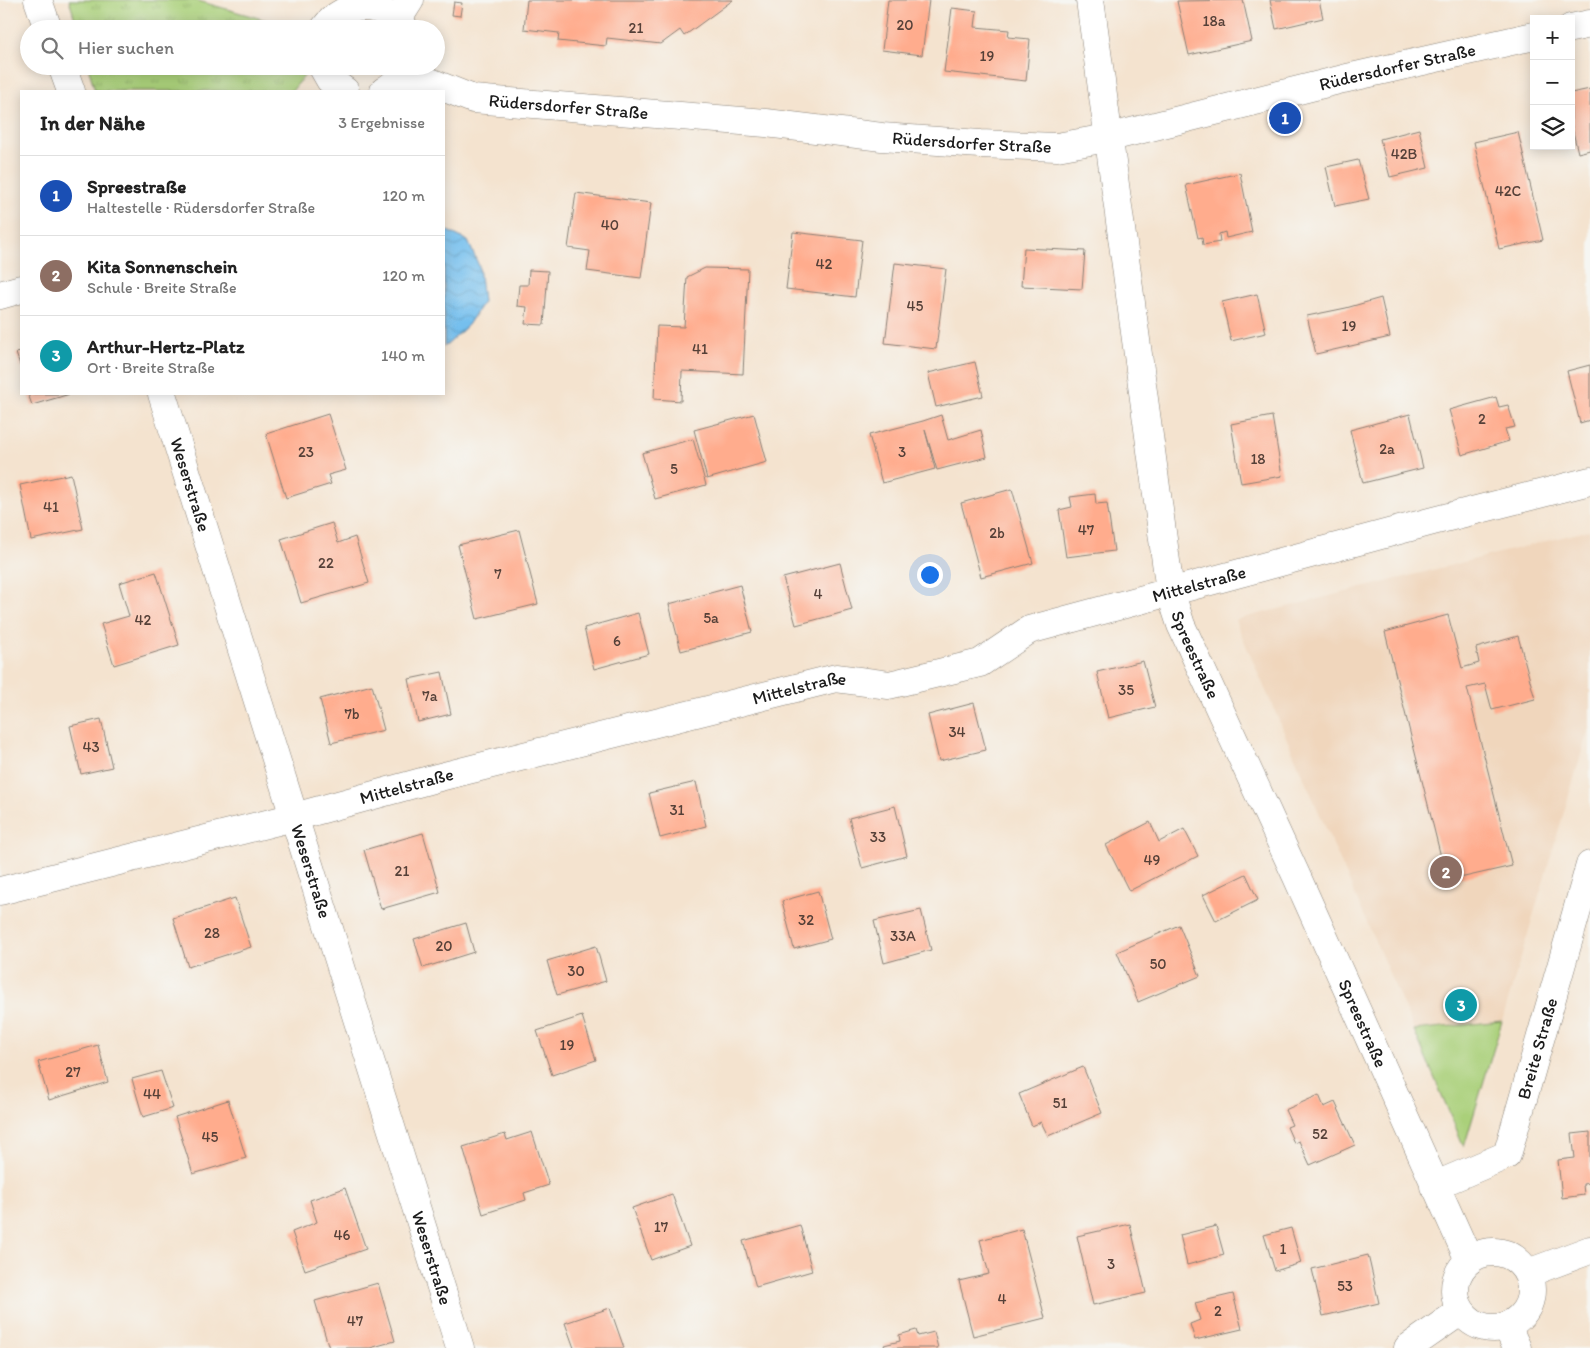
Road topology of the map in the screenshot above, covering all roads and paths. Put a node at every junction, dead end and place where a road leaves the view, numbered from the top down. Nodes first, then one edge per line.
1 (38, 0) edge
2 (1090, 0) edge
3 (404, 16) edge
4 (45, 20) edge
5 (330, 20) edge
6 (1590, 24) edge
7 (1575, 27) edge
8 (1530, 37) edge
9 (65, 75) edge
10 (402, 75) edge
11 (419, 75) edge
12 (71, 90) edge
13 (386, 90) edge
14 (1108, 138) junction
15 (20, 289) edge
16 (0, 295) edge
17 (162, 395) edge
18 (1590, 481) edge
19 (1170, 591) junction
20 (294, 817) junction
21 (1590, 865) edge
22 (0, 891) edge
23 (1434, 1186) junction
24 (1590, 1250) edge
25 (1468, 1260) junction
26 (1528, 1274) junction
27 (1461, 1311) junction
28 (1512, 1337) edge
29 (460, 1348) edge
30 (1408, 1348) edge

1 - 4 street
2 - 14 street, Spreestraße
3 - 5 street
6 - 7 street
8 - 14 street, Rüdersdorfer Straße
9 - 12 street
10 - 13 street
11 - 14 street, Rüdersdorfer Straße
14 - 19 street, Spreestraße
15 - 16 street
17 - 20 street, Weserstraße
18 - 19 street, Mittelstraße
19 - 20 street, Mittelstraße
19 - 23 street, Spreestraße
20 - 22 street, Mittelstraße
20 - 29 street, Weserstraße
21 - 23 street, Breite Straße
23 - 25 street, Spreestraße
24 - 26 street
25 - 26 street
25 - 27 street
26 - 28 street
27 - 28 street
27 - 30 street

